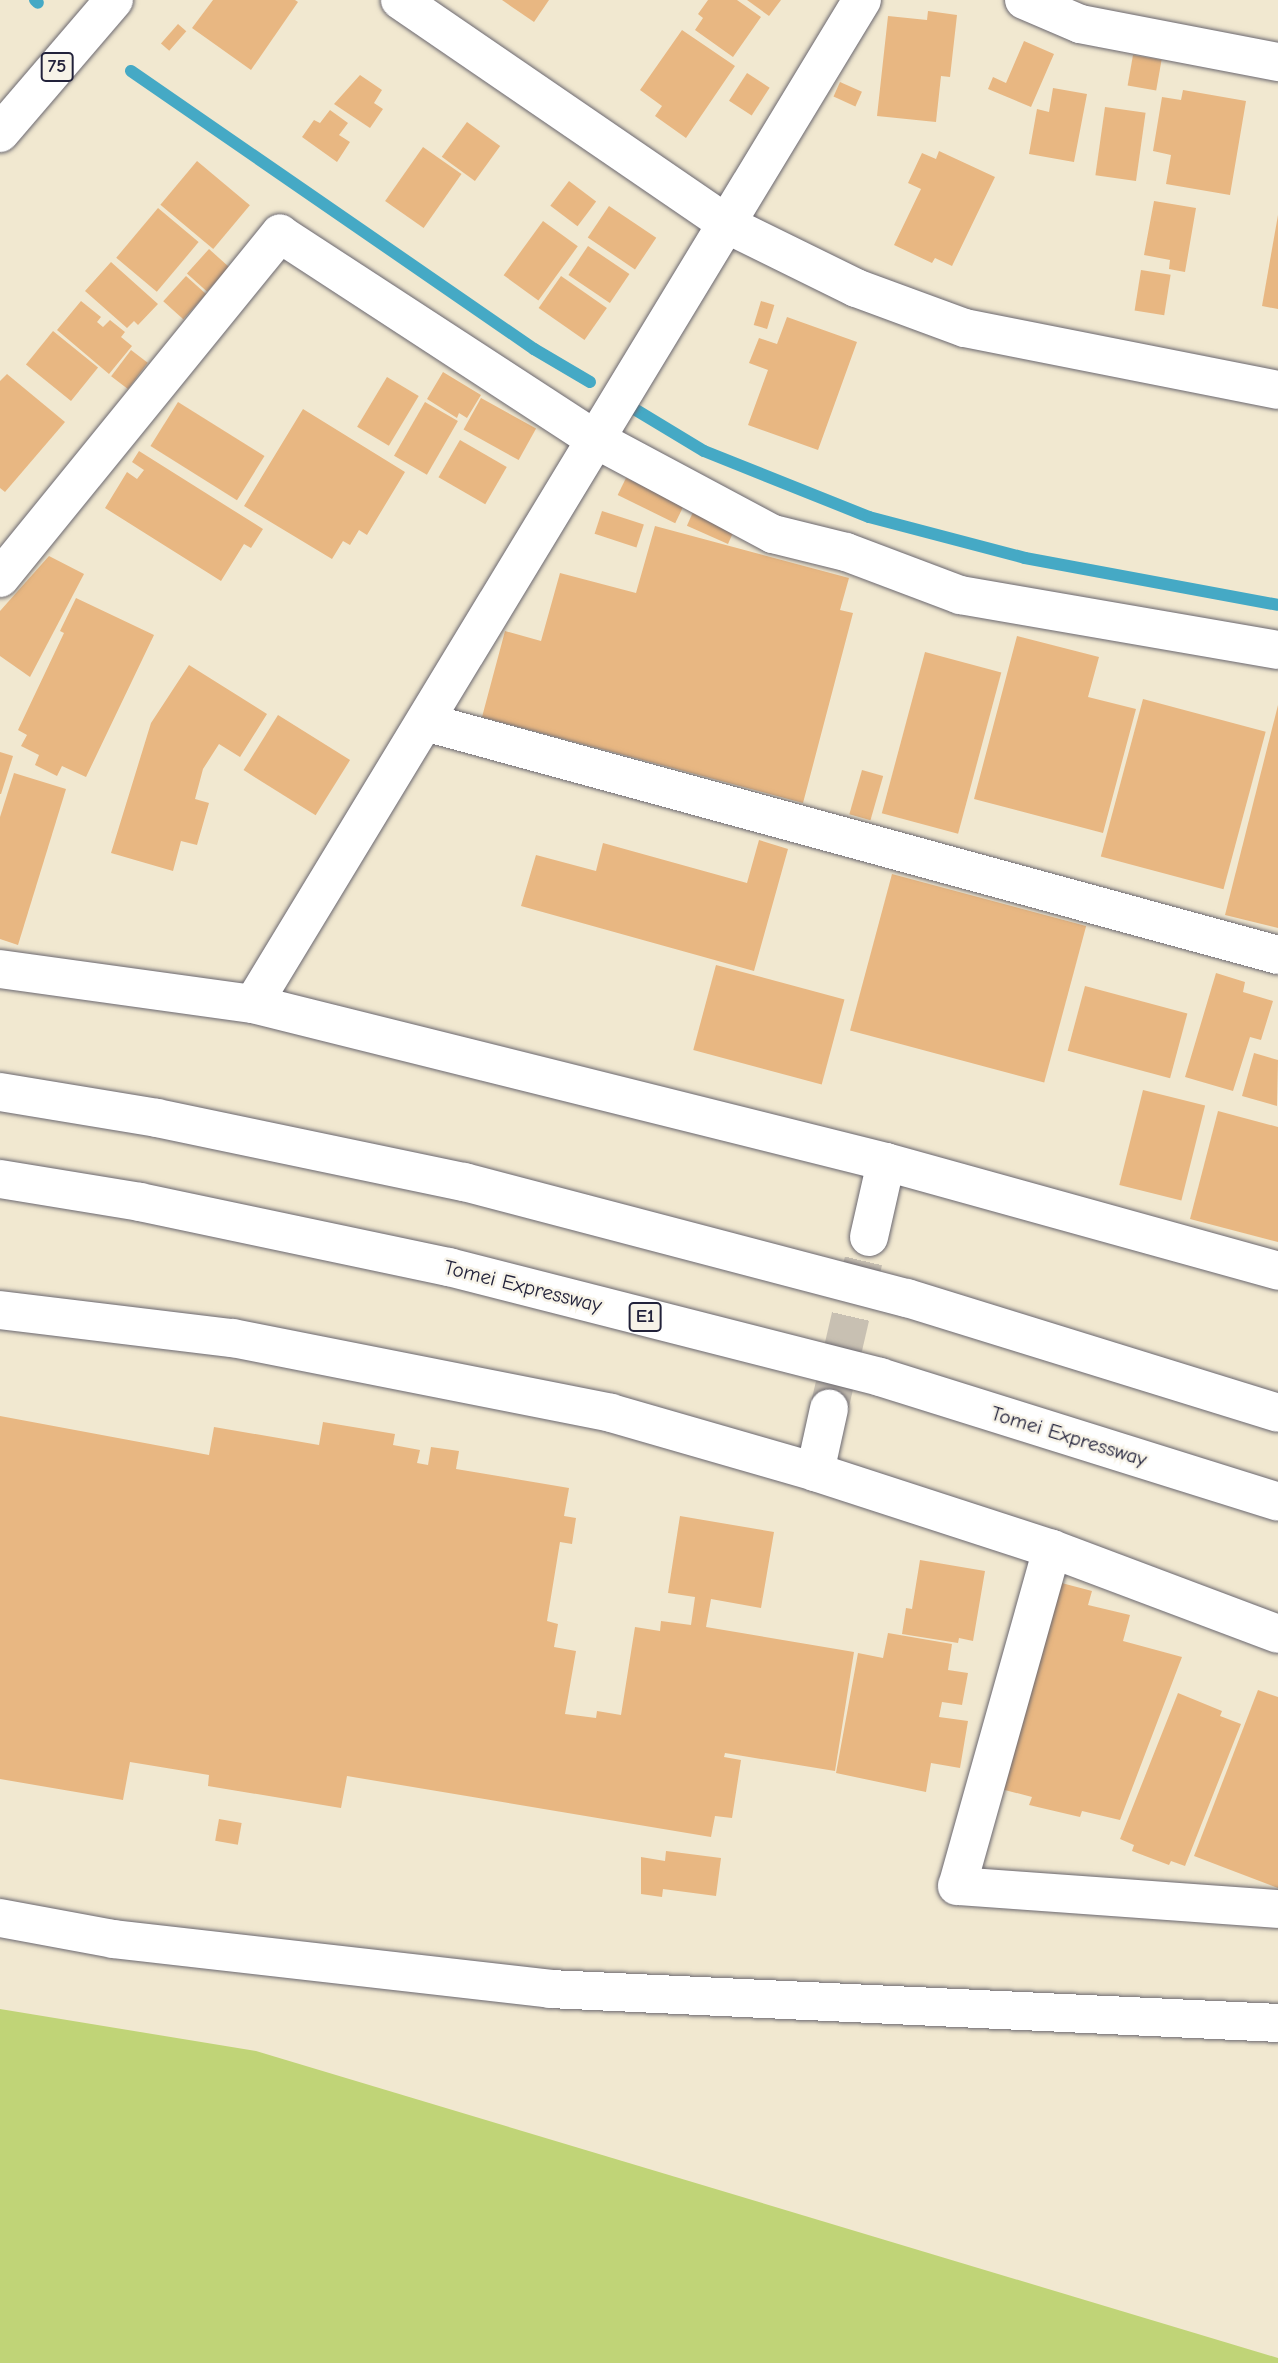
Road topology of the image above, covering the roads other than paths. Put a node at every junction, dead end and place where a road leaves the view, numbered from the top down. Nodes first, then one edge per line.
1 (114, 0) edge
2 (400, 0) edge
3 (862, 0) edge
4 (1024, 0) edge
5 (1083, 12) edge
6 (1278, 62) edge
7 (0, 133) edge
8 (728, 225) junction
9 (1278, 390) edge
10 (595, 439) junction
11 (5, 562) edge
12 (1278, 649) edge
13 (425, 722) junction
14 (1278, 955) edge
15 (0, 969) edge
16 (253, 1004) junction
17 (0, 1092) edge
18 (886, 1161) junction
19 (0, 1179) edge
20 (869, 1237) tunnel mouth
21 (1278, 1271) edge
22 (0, 1310) edge
23 (829, 1409) tunnel mouth
24 (1278, 1413) edge
25 (815, 1472) junction
26 (1278, 1503) edge
27 (1052, 1549) junction
28 (1278, 1634) edge
29 (1278, 1909) edge
30 (0, 1918) edge
31 (1278, 2023) edge

1 - 7 main road, 75
2 - 8 main road
3 - 8 main road
4 - 5 main road
5 - 6 main road
8 - 9 main road
8 - 10 main road
10 - 11 main road
10 - 12 main road
10 - 13 main road
13 - 14 main road
13 - 16 main road
15 - 16 main road
16 - 18 main road
17 - 24 main road
18 - 20 main road
18 - 21 main road
19 - 26 main road, Tomei Expressway / E1
22 - 25 main road
23 - 25 main road
25 - 27 main road
27 - 28 main road
27 - 29 main road
30 - 31 main road

